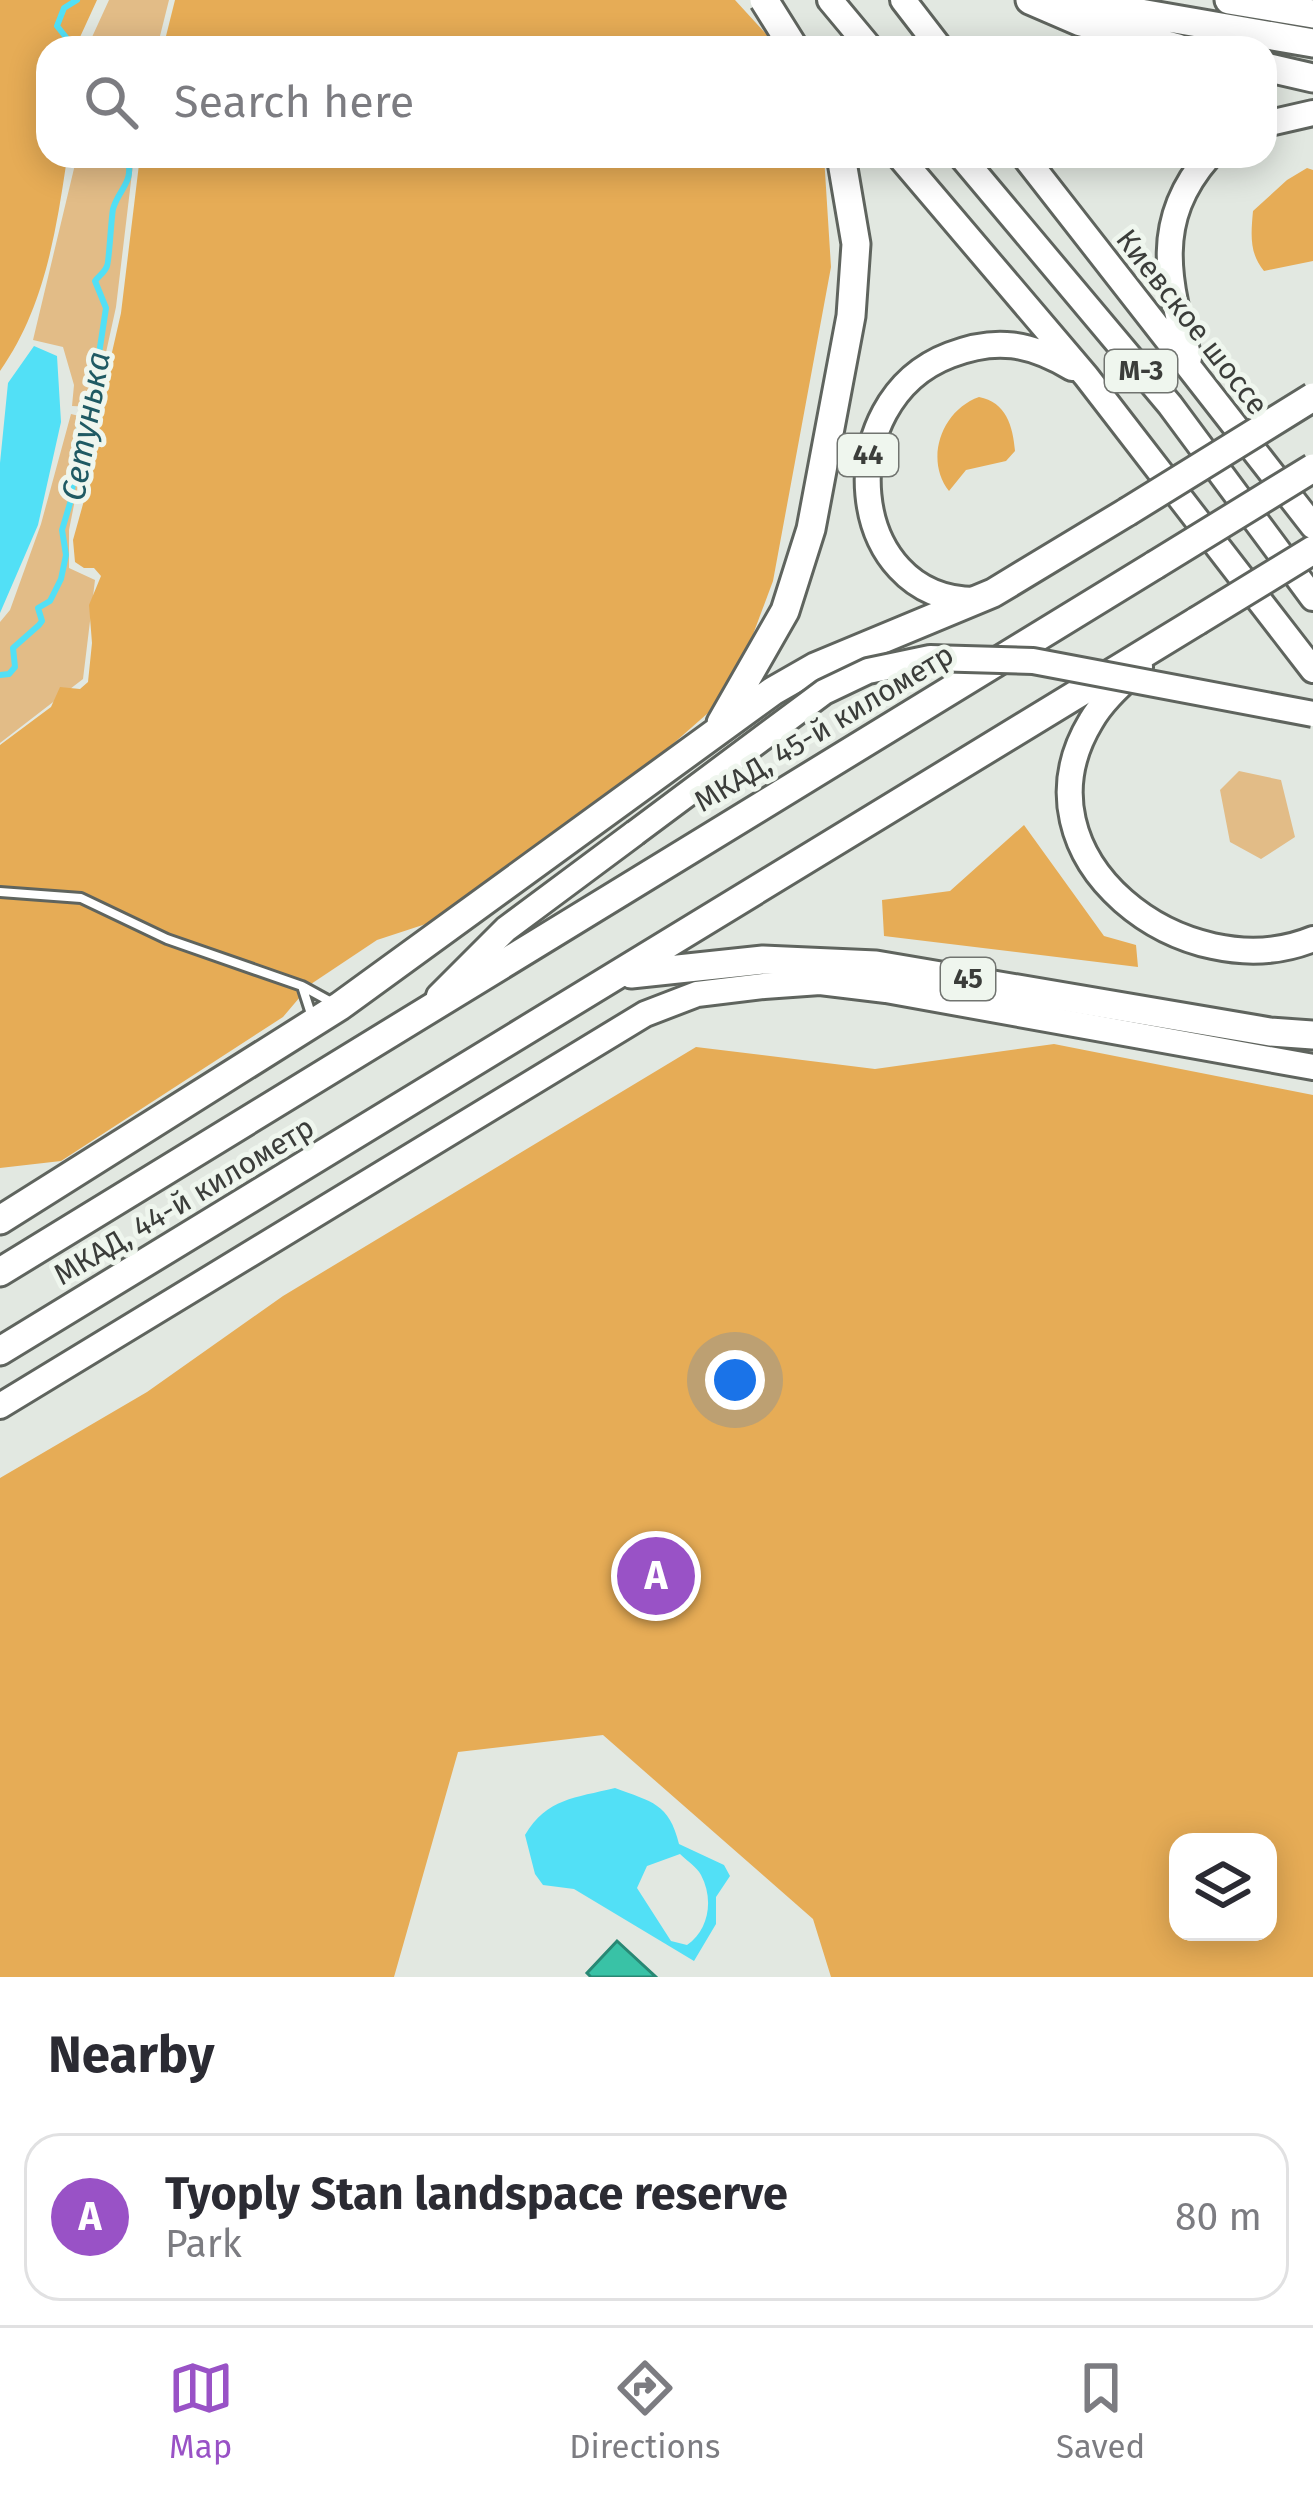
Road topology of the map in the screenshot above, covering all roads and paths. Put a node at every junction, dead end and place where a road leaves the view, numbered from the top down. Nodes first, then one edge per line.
1 (762, 0) edge
2 (903, 0) edge
3 (1030, 0) edge
4 (1065, 0) edge
5 (1229, 0) edge
6 (830, 3) edge
7 (1313, 14) edge
8 (786, 36) edge
9 (794, 36) edge
10 (859, 36) edge
11 (931, 36) edge
12 (1133, 36) edge
13 (1273, 36) edge
14 (1277, 37) edge
15 (1313, 43) edge
16 (1277, 70) edge
17 (1313, 78) edge
18 (1313, 113) edge
19 (1277, 121) edge
20 (844, 168) edge
21 (909, 168) edge
22 (971, 168) edge
23 (1033, 168) edge
24 (1200, 168) edge
25 (1193, 372) junction
26 (1086, 376) junction
27 (1313, 397) edge
28 (1313, 467) edge
29 (1313, 526) edge
30 (1313, 550) edge
31 (1312, 597) edge
32 (975, 600) junction
33 (1195, 622) junction
34 (1313, 670) edge
35 (1313, 714) edge
36 (713, 738) junction
37 (0, 892) edge
38 (1313, 939) edge
39 (621, 975) junction
40 (302, 986) junction
41 (340, 1006) junction
42 (417, 1017) junction
43 (314, 1024) junction
44 (1313, 1035) edge
45 (370, 1046) joint
46 (1313, 1067) edge
47 (0, 1220) edge
48 (0, 1272) edge
49 (0, 1351) edge
50 (0, 1406) edge

1 - 8 highway, bridge
1 - 9 main road
2 - 11 main road
3 - 12 highway
4 - 13 highway
5 - 7 highway
6 - 10 main road
14 - 15 highway
16 - 17 highway
18 - 19 main road
20 - 36 highway
21 - 26 main road
22 - 31 main road, М-3
23 - 25 main road, Киевское шоссе / М-3
24 - 25 main road
25 - 29 main road, Киевское шоссе / М-3
26 - 32 main road, 44
26 - 34 main road
27 - 32 highway, bridge
28 - 42 highway, МКАД, 45-й километр, bridge
30 - 33 highway, bridge
32 - 36 highway
33 - 38 main road
33 - 39 highway
35 - 42 main road, bridge
36 - 41 highway
37 - 40 lane
39 - 44 highway, 45
39 - 49 highway, МКАД, 44-й километр
40 - 41 lane
40 - 43 lane
41 - 43 highway
42 - 45 highway, МКАД, 45-й километр
43 - 47 highway
45 - 48 highway, МКАД, 44-й километр
46 - 50 main road

